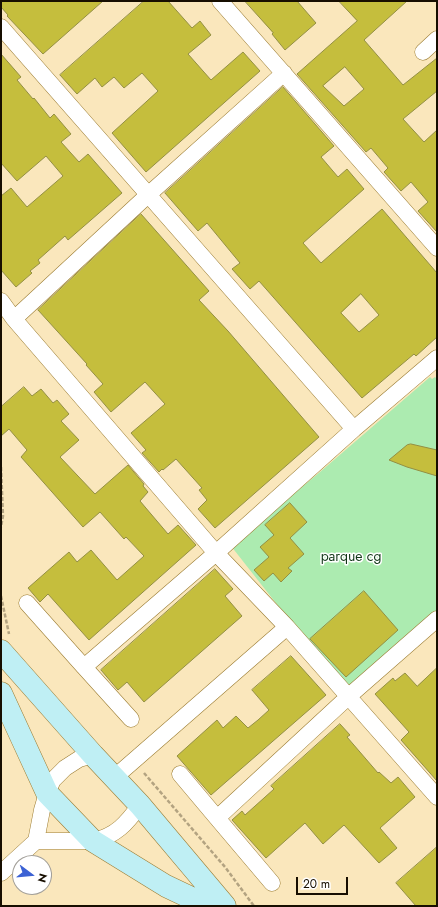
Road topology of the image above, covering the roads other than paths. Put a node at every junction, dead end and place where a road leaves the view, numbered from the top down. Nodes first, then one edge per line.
1 (220, 1) edge
2 (1, 27) edge
3 (437, 39) edge
4 (423, 52) dead end
5 (284, 73) junction
6 (149, 194) junction
7 (437, 248) edge
8 (1, 301) edge
9 (14, 320) junction
10 (437, 358) edge
11 (354, 429) junction
12 (216, 553) junction
13 (27, 604) dead end
14 (437, 620) edge
15 (287, 627) junction
16 (1, 651) edge
17 (84, 667) junction
18 (1, 693) edge
19 (349, 696) junction
20 (130, 719) dead end
21 (94, 755) junction
22 (180, 774) dead end
23 (115, 777) junction
24 (47, 793) junction
25 (437, 797) edge
26 (140, 805) junction
27 (217, 818) junction
28 (36, 841) junction
29 (93, 841) junction
30 (1, 873) edge
31 (272, 883) dead end
32 (208, 906) edge
33 (225, 906) edge

1 - 5 street
2 - 6 street
3 - 4 street
5 - 6 street
5 - 7 street
6 - 9 street
6 - 11 street
8 - 9 street
9 - 12 street
10 - 11 street
11 - 12 street
12 - 15 street
12 - 17 street
13 - 17 street
14 - 19 street
15 - 19 street
15 - 23 street
16 - 21 street
17 - 20 street
18 - 24 street
19 - 25 street
19 - 27 street
21 - 23 street
21 - 24 street
22 - 27 street
23 - 26 street
24 - 28 street
24 - 29 street
26 - 29 street
26 - 33 street
27 - 31 street
28 - 29 street
28 - 30 street
29 - 32 street

